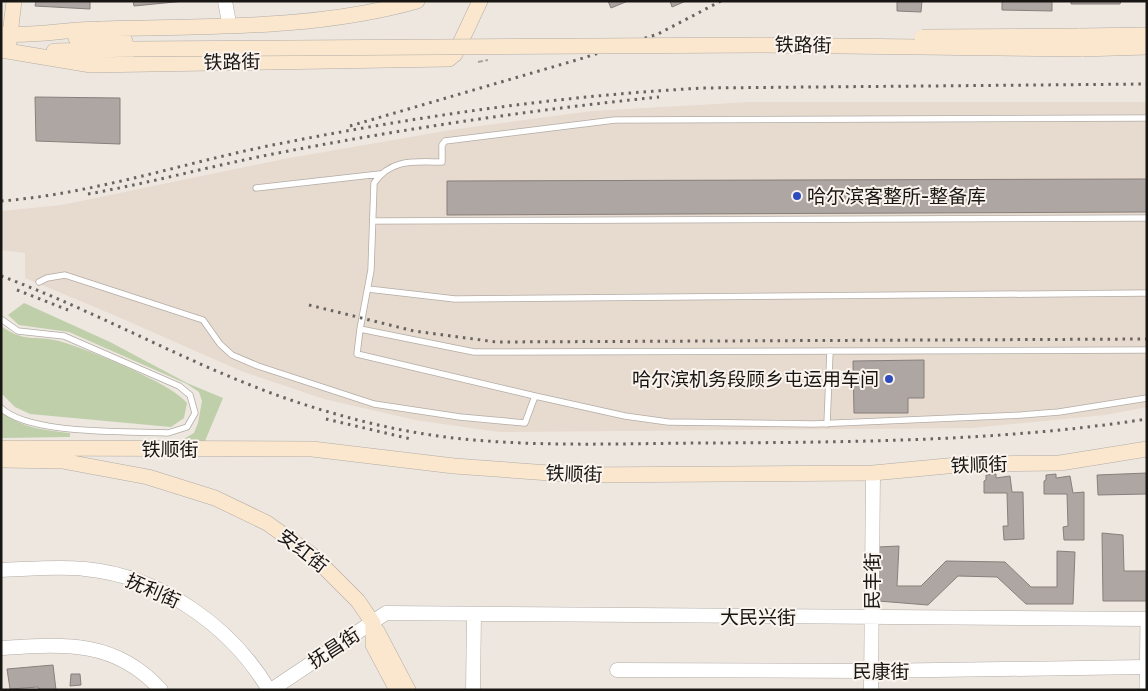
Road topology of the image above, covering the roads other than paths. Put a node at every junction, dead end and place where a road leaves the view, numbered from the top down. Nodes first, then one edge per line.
1 (14, 1) edge
2 (225, 1) edge
3 (417, 1) edge
4 (480, 1) edge
5 (229, 23) dead end
6 (1147, 35) edge
7 (5, 42) edge
8 (1080, 43) junction
9 (1147, 46) edge
10 (1147, 118) edge
11 (380, 174) junction
12 (256, 188) dead end
13 (1147, 218) edge
14 (373, 220) junction
15 (39, 282) dead end
16 (368, 289) junction
17 (1147, 294) edge
18 (1, 319) edge
19 (360, 329) junction
20 (1147, 350) edge
21 (830, 351) junction
22 (535, 396) junction
23 (1147, 398) edge
24 (1, 408) edge
25 (827, 424) junction
26 (1, 448) edge
27 (1147, 449) edge
28 (1, 460) edge
29 (873, 472) junction
30 (148, 477) joint
31 (1, 570) edge
32 (474, 615) junction
33 (872, 617) junction
34 (1146, 619) edge
35 (373, 623) junction
36 (1, 648) edge
37 (1145, 667) junction
38 (617, 670) dead end
39 (872, 671) junction
40 (161, 690) edge
41 (270, 690) edge
42 (397, 690) edge
43 (408, 690) edge
44 (473, 690) edge
45 (871, 690) edge
46 (1145, 690) edge

1 - 7 main road
2 - 5 street
3 - 7 main road, 铁路街
4 - 7 main road, 铁路街
6 - 8 main road, 铁路街
7 - 8 main road, 铁路街, bridge
8 - 9 main road, 铁路街
10 - 11 lane
11 - 12 lane
11 - 14 lane
13 - 14 lane
14 - 16 lane
15 - 22 lane
16 - 17 lane
16 - 19 lane
18 - 24 lane
19 - 21 lane
19 - 22 lane
20 - 21 lane
21 - 25 lane
22 - 25 lane
23 - 25 lane
26 - 29 main road, 铁顺街
27 - 29 main road, 铁顺街
28 - 30 main road, 铁顺街
29 - 33 street, 民丰街
30 - 35 main road, 安红街
31 - 41 street, 抚利街
32 - 33 street, 大民兴街
32 - 35 street, 大民兴街
32 - 44 street
33 - 34 street, 大民兴街
33 - 39 street, 民丰街
34 - 37 street
35 - 41 street, 抚昌街
35 - 42 main road
35 - 43 main road, 安红街
36 - 40 street
37 - 39 street, 民康街
37 - 46 street
38 - 39 street, 民康街
39 - 45 street, 民丰街

